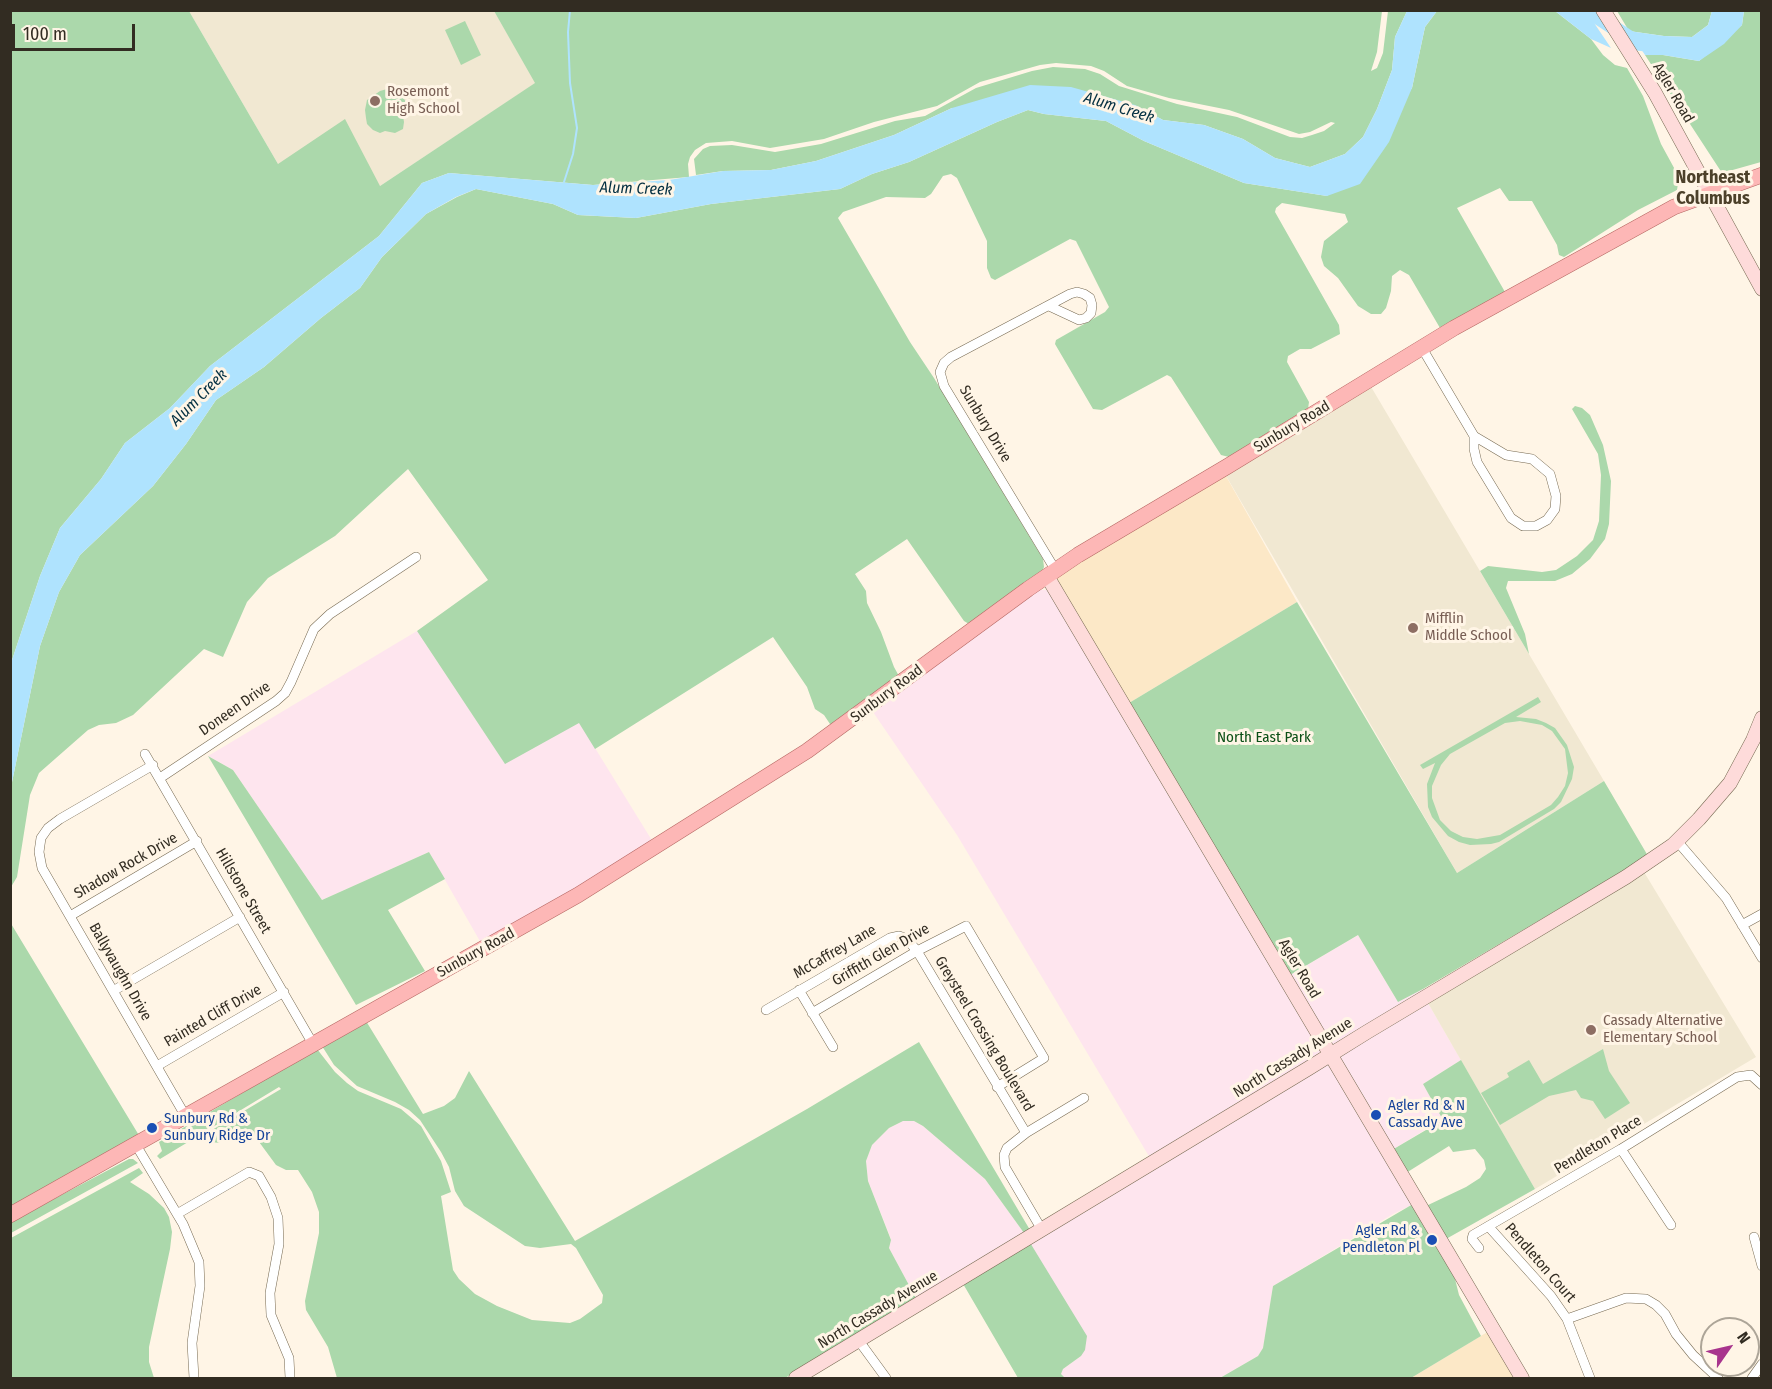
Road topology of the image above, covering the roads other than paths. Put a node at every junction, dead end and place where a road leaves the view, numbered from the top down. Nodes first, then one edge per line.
1 (1603, 10) edge
2 (1761, 175) edge
3 (1710, 194) junction
4 (1761, 289) edge
5 (1049, 306) dead end
6 (1422, 348) junction
7 (1474, 436) junction
8 (416, 557) dead end
9 (1051, 573) junction
10 (1761, 718) edge
11 (145, 754) dead end
12 (153, 765) junction
13 (160, 778) junction
14 (197, 841) junction
15 (1677, 841) junction
16 (1761, 914) edge
17 (70, 916) junction
18 (240, 917) junction
19 (1743, 925) junction
20 (916, 951) junction
21 (1761, 958) edge
22 (799, 990) junction
23 (113, 991) junction
24 (284, 992) junction
25 (766, 1010) dead end
26 (812, 1012) junction
27 (313, 1044) junction
28 (833, 1047) dead end
29 (1331, 1054) junction
30 (157, 1066) junction
31 (1761, 1085) edge
32 (997, 1087) junction
33 (1084, 1098) dead end
34 (186, 1117) junction
35 (1026, 1133) junction
36 (136, 1144) junction
37 (1621, 1149) junction
38 (177, 1214) junction
39 (10, 1215) edge
40 (1671, 1225) dead end
41 (1489, 1227) junction
42 (1042, 1230) junction
43 (1754, 1237) dead end
44 (1479, 1248) dead end
45 (1761, 1266) edge
46 (1567, 1319) junction
47 (859, 1341) junction
48 (1761, 1364) edge
49 (194, 1378) edge
50 (290, 1378) edge
51 (796, 1378) edge
52 (886, 1378) edge
53 (1522, 1378) edge
54 (1590, 1378) edge
55 (1718, 1378) edge
56 (1752, 1378) edge

1 - 3 main road, Agler Road
2 - 3 main road, Sunbury Road
3 - 4 main road
3 - 6 main road, Sunbury Road
5 - 9 street, Sunbury Drive
6 - 7 street
6 - 9 main road, Sunbury Road
7 - 7 street
8 - 13 street, Doneen Drive
9 - 27 main road, Sunbury Road
9 - 29 main road, Agler Road
10 - 15 main road, North Cassady Avenue
11 - 12 street, Hillstone Street
12 - 13 street, Hillstone Street
12 - 17 street, Ballyvaughn Drive
13 - 14 street, Hillstone Street
14 - 17 street, Shadow Rock Drive
14 - 18 street, Hillstone Street
15 - 19 street
15 - 29 main road, North Cassady Avenue
16 - 19 street
17 - 23 street, Ballyvaughn Drive
18 - 23 street
18 - 24 street, Hillstone Street
19 - 21 street
20 - 22 street, McCaffrey Lane
20 - 26 street, Griffith Glen Drive
20 - 32 street, Greysteel Crossing Boulevard
20 - 32 street, Griffith Glen Drive
22 - 25 street, McCaffrey Lane
22 - 26 street
23 - 30 street, Ballyvaughn Drive
24 - 27 street, Hillstone Street
24 - 30 street, Painted Cliff Drive
26 - 28 street
27 - 34 main road, Sunbury Road
29 - 42 main road, North Cassady Avenue
29 - 53 main road, Agler Road
30 - 34 street, Ballyvaughn Drive
31 - 37 street, Pendleton Place
32 - 35 street, Greysteel Crossing Boulevard
33 - 35 street
34 - 36 main road, Sunbury Road
35 - 42 street
36 - 38 street
36 - 39 main road, Sunbury Road
37 - 40 street
37 - 41 street, Pendleton Place
38 - 49 street
38 - 50 street
41 - 44 street, Pendleton Place
41 - 46 street, Pendleton Court
42 - 47 main road, North Cassady Avenue
43 - 45 street
46 - 54 street, Pendleton Court
46 - 55 street, Pendleton Court
47 - 51 main road, North Cassady Avenue
47 - 52 street
48 - 56 street

